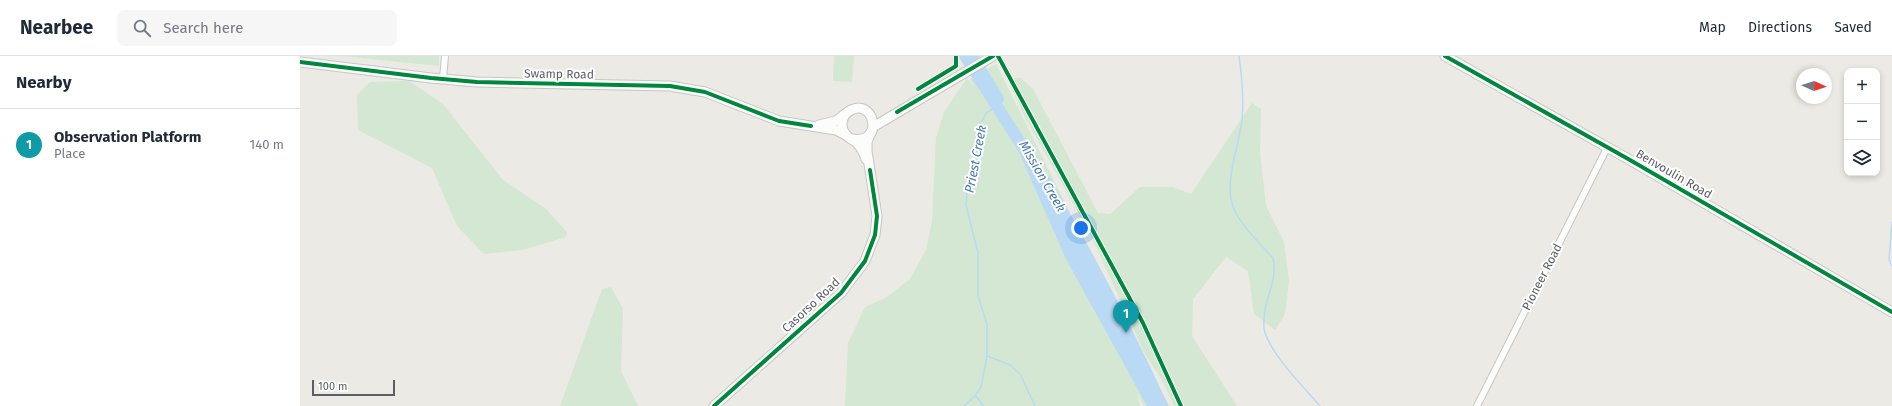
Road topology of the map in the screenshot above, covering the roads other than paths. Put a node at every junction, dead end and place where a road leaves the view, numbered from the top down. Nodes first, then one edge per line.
1 (445, 56) edge
2 (993, 56) edge
3 (1445, 56) edge
4 (300, 62) edge
5 (443, 79) junction
6 (897, 112) junction
7 (869, 113) junction
8 (846, 114) junction
9 (812, 126) junction
10 (872, 130) junction
11 (850, 137) junction
12 (1607, 148) junction
13 (870, 170) junction
14 (1892, 312) edge
15 (714, 406) edge
16 (1477, 406) edge

1 - 5 street
2 - 6 main road
3 - 12 main road, Benvoulin Road
4 - 5 main road, Swamp Road
5 - 9 main road, Swamp Road
6 - 7 main road
6 - 10 main road
7 - 8 main road
7 - 10 main road
8 - 9 main road, Swamp Road
8 - 11 main road
9 - 11 main road, Swamp Road
10 - 11 main road
10 - 13 main road, Casorso Road
11 - 13 main road, Casorso Road
12 - 14 main road, Benvoulin Road
12 - 16 street, Pioneer Road
13 - 15 main road, Casorso Road

